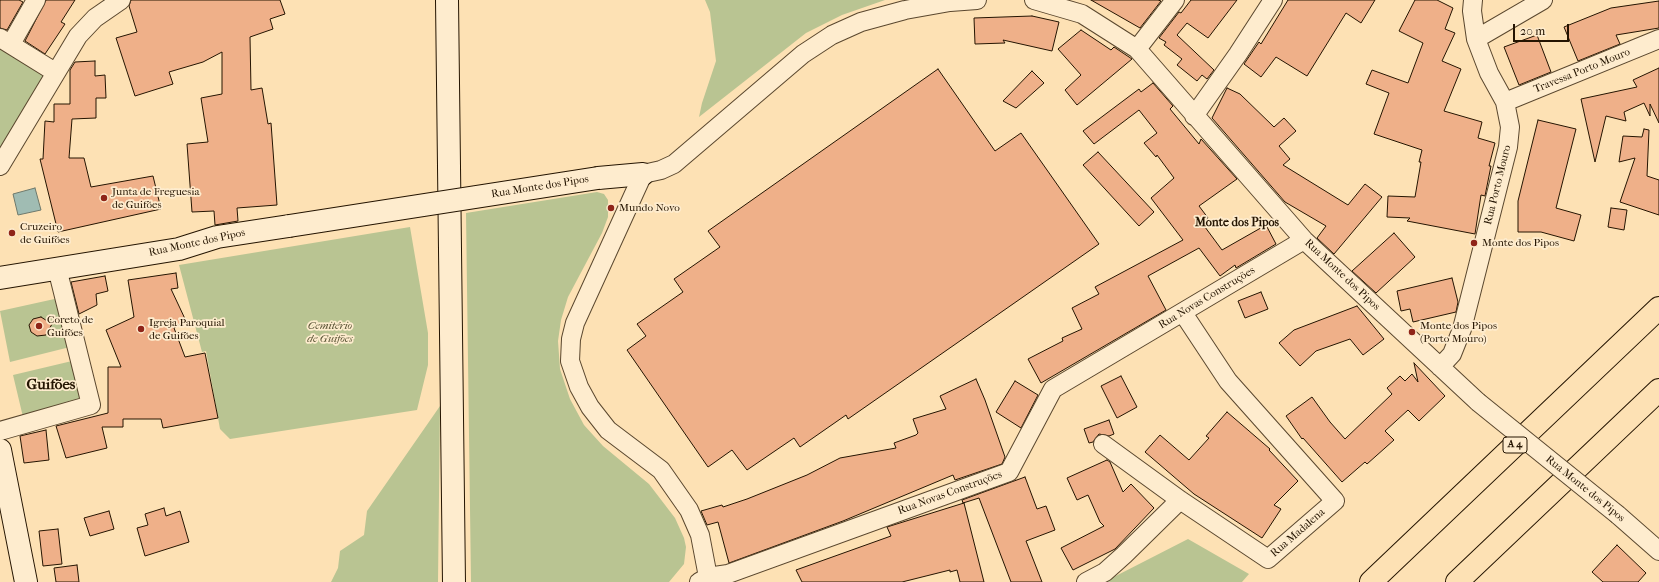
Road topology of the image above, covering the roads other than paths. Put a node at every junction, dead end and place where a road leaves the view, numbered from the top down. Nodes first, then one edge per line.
1 (36, 0) edge
2 (121, 0) edge
3 (447, 0) edge
4 (977, 0) edge
5 (1034, 0) edge
6 (1175, 0) edge
7 (1273, 0) edge
8 (1473, 0) edge
9 (1543, 0) edge
10 (1476, 39) junction
11 (1659, 39) edge
12 (5, 41) edge
13 (1137, 49) junction
14 (55, 72) junction
15 (1505, 102) junction
16 (1194, 116) junction
17 (0, 166) edge
18 (643, 174) junction
19 (1304, 240) junction
20 (57, 268) junction
21 (0, 278) edge
22 (1659, 308) edge
23 (1183, 313) junction
24 (1440, 367) junction
25 (1659, 390) edge
26 (0, 431) edge
27 (1103, 444) dead end
28 (0, 450) edge
29 (1180, 500) junction
30 (1659, 551) edge
31 (703, 579) edge
32 (26, 582) edge
33 (454, 582) edge
34 (1086, 582) edge
35 (1371, 582) edge
36 (1457, 582) edge

1 - 12 street
2 - 14 street
3 - 33 street
4 - 18 street, Rua Monte dos Pipos
5 - 13 street, Rua Monte dos Pipos
6 - 13 street
7 - 16 street
8 - 10 street, Rua Porto Mouro
9 - 10 street
10 - 15 street, Rua Porto Mouro
11 - 15 street, Travessa Porto Mouro
12 - 14 street
13 - 16 street, Rua Monte dos Pipos
14 - 17 street
15 - 24 street, Rua Porto Mouro
16 - 19 street, Rua Monte dos Pipos
18 - 20 street, Rua Monte dos Pipos, bridge
18 - 31 street
19 - 23 street, Rua Novas Construções
19 - 24 street, Rua Monte dos Pipos
20 - 21 street, Rua Monte dos Pipos
20 - 26 street
22 - 35 highway, A 4
23 - 29 street, Rua Madalena
23 - 31 street, Rua Novas Construções
24 - 30 street, Rua Monte dos Pipos, bridge
25 - 36 highway
27 - 29 street, Rua Madalena
28 - 32 street
29 - 34 street

